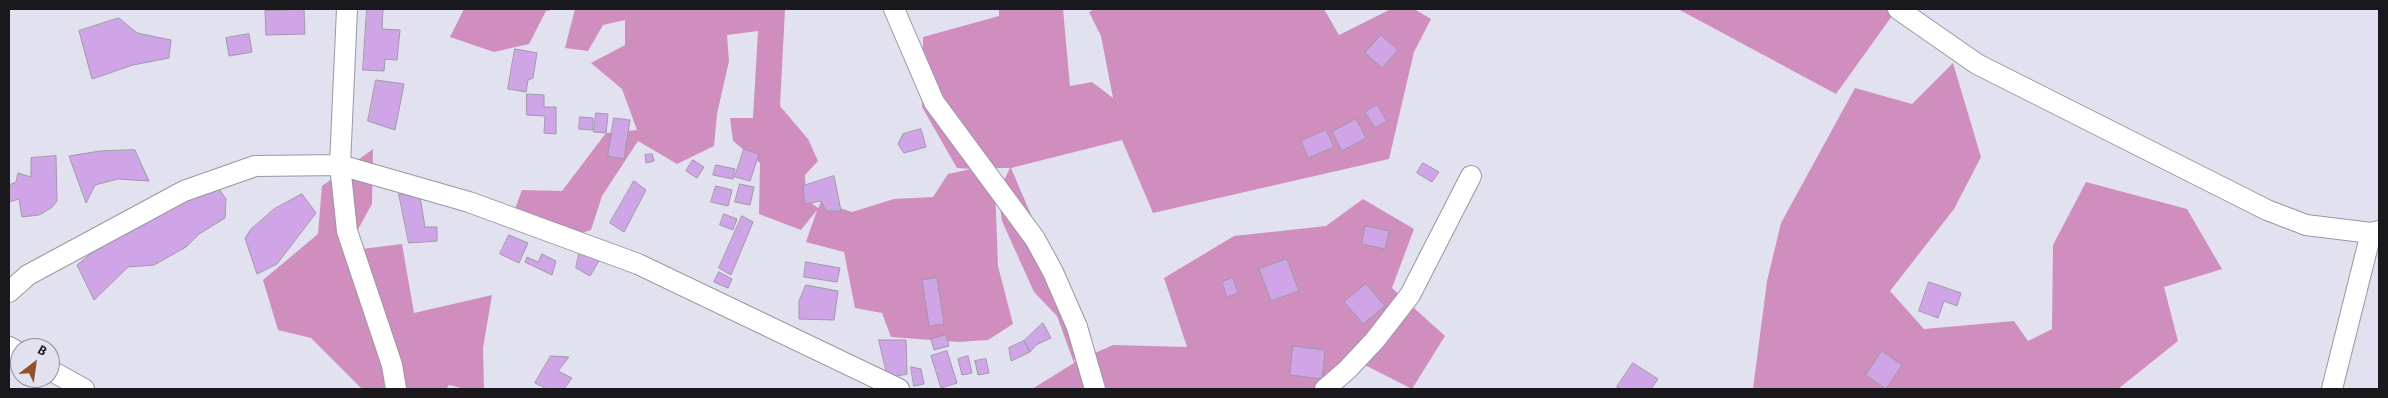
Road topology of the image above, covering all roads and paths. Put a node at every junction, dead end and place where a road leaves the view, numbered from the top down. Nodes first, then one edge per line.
1 (347, 9) edge
2 (894, 9) edge
3 (1898, 9) edge
4 (340, 165) junction
5 (1472, 176) dead end
6 (2375, 232) edge
7 (9, 292) edge
8 (60, 376) edge
9 (84, 389) edge
10 (396, 389) edge
11 (899, 389) edge
12 (1095, 389) edge
13 (1325, 389) edge
14 (2332, 389) edge

1 - 4 street
2 - 12 street
3 - 6 street
4 - 7 street
4 - 10 street
4 - 11 street
5 - 13 street
6 - 14 street
8 - 9 street

